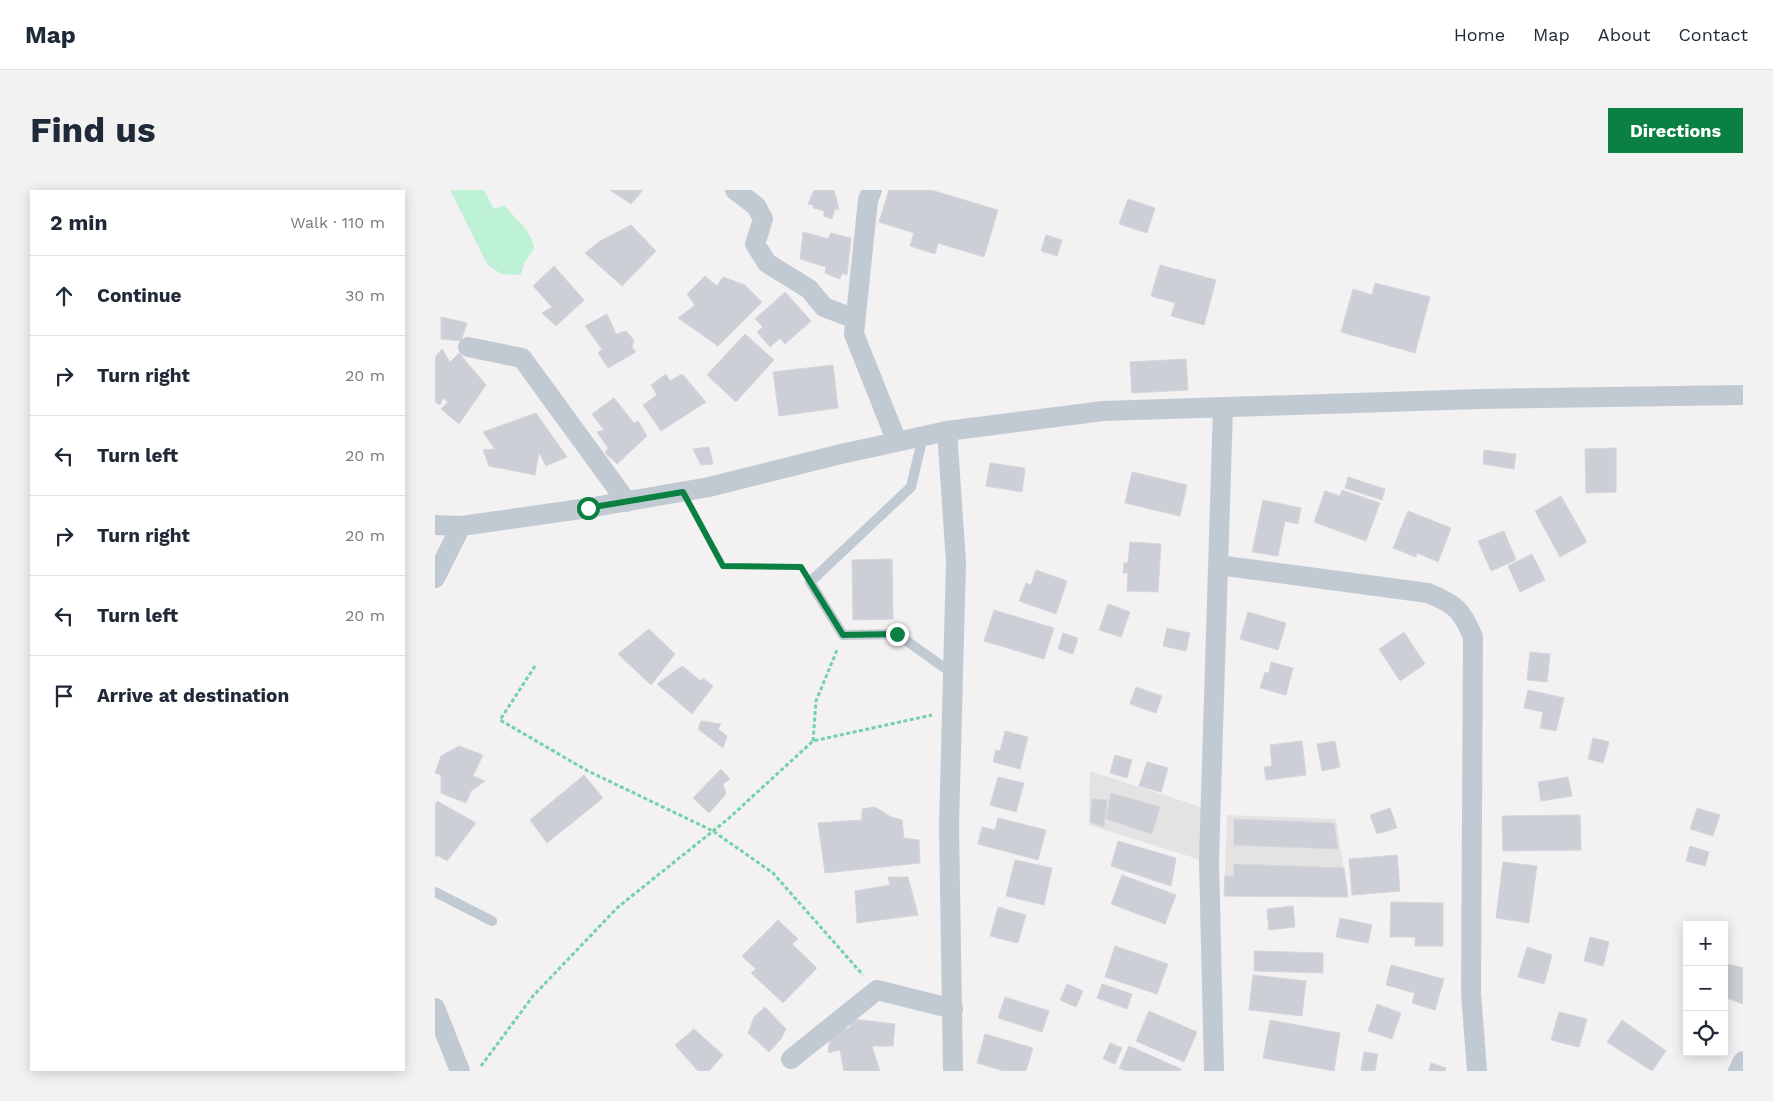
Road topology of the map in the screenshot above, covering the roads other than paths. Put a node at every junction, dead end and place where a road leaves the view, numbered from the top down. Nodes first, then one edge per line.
1 (735, 190) edge
2 (872, 190) edge
3 (855, 319) junction
4 (468, 347) dead end
5 (1743, 395) edge
6 (1223, 407) junction
7 (947, 432) junction
8 (923, 436) junction
9 (897, 442) junction
10 (627, 502) junction
11 (435, 525) edge
12 (461, 526) junction
13 (1218, 565) junction
14 (435, 578) edge
15 (953, 674) junction
16 (435, 892) edge
17 (492, 921) dead end
18 (435, 1008) edge
19 (953, 1009) junction
20 (791, 1059) dead end
21 (1743, 1061) edge
22 (460, 1071) edge
23 (953, 1071) edge
24 (1214, 1071) edge
25 (1477, 1071) edge
26 (1738, 1071) edge

1 - 3 street
2 - 3 street
3 - 9 street
4 - 10 street
5 - 6 street
6 - 7 street
6 - 13 street
7 - 8 street
7 - 15 street
8 - 9 street
8 - 15 lane
9 - 10 street
10 - 12 street
11 - 12 street
12 - 14 street
13 - 24 street
13 - 25 street
15 - 19 street
16 - 17 lane
18 - 22 street
19 - 20 street
19 - 23 street
21 - 26 street

